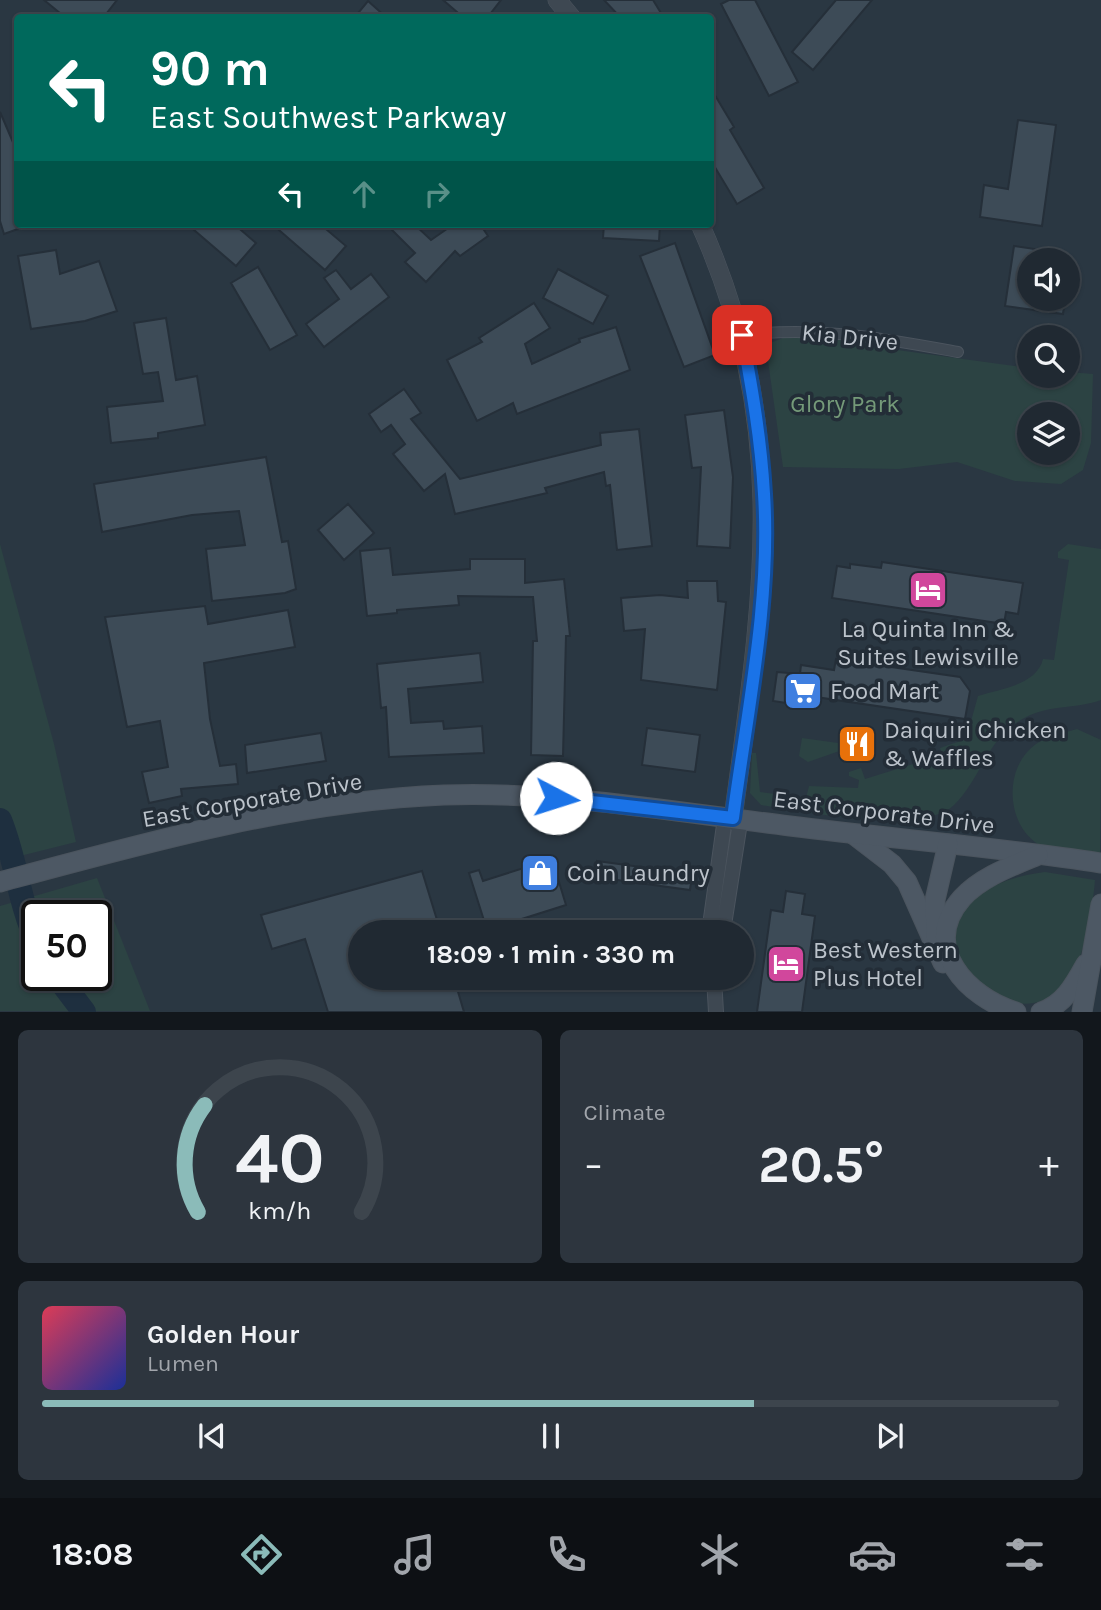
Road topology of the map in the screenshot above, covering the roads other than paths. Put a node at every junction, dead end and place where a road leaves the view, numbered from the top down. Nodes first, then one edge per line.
1 (556, 0) edge
2 (568, 14) edge
3 (702, 228) edge
4 (742, 335) junction
5 (958, 352) dead end
6 (733, 818) junction
7 (852, 833) junction
8 (948, 844) junction
9 (1048, 855) junction
10 (1101, 863) edge
11 (0, 882) edge
12 (1101, 904) edge
13 (712, 920) edge
14 (937, 946) junction
15 (1095, 948) junction
16 (715, 990) edge
17 (716, 1012) edge
18 (988, 1012) edge
19 (1016, 1012) edge
20 (1041, 1012) edge
21 (1082, 1012) edge

1 - 2 street
3 - 4 street
4 - 5 street, Kia Drive
4 - 6 street
6 - 7 main road, East Corporate Drive
6 - 11 main road, East Corporate Drive
6 - 13 street
7 - 8 main road, East Corporate Drive
7 - 14 main road
8 - 9 main road, East Corporate Drive
8 - 14 main road
9 - 10 main road, East Corporate Drive
9 - 19 main road
12 - 15 main road
14 - 18 main road
15 - 20 main road
15 - 21 main road
16 - 17 street

